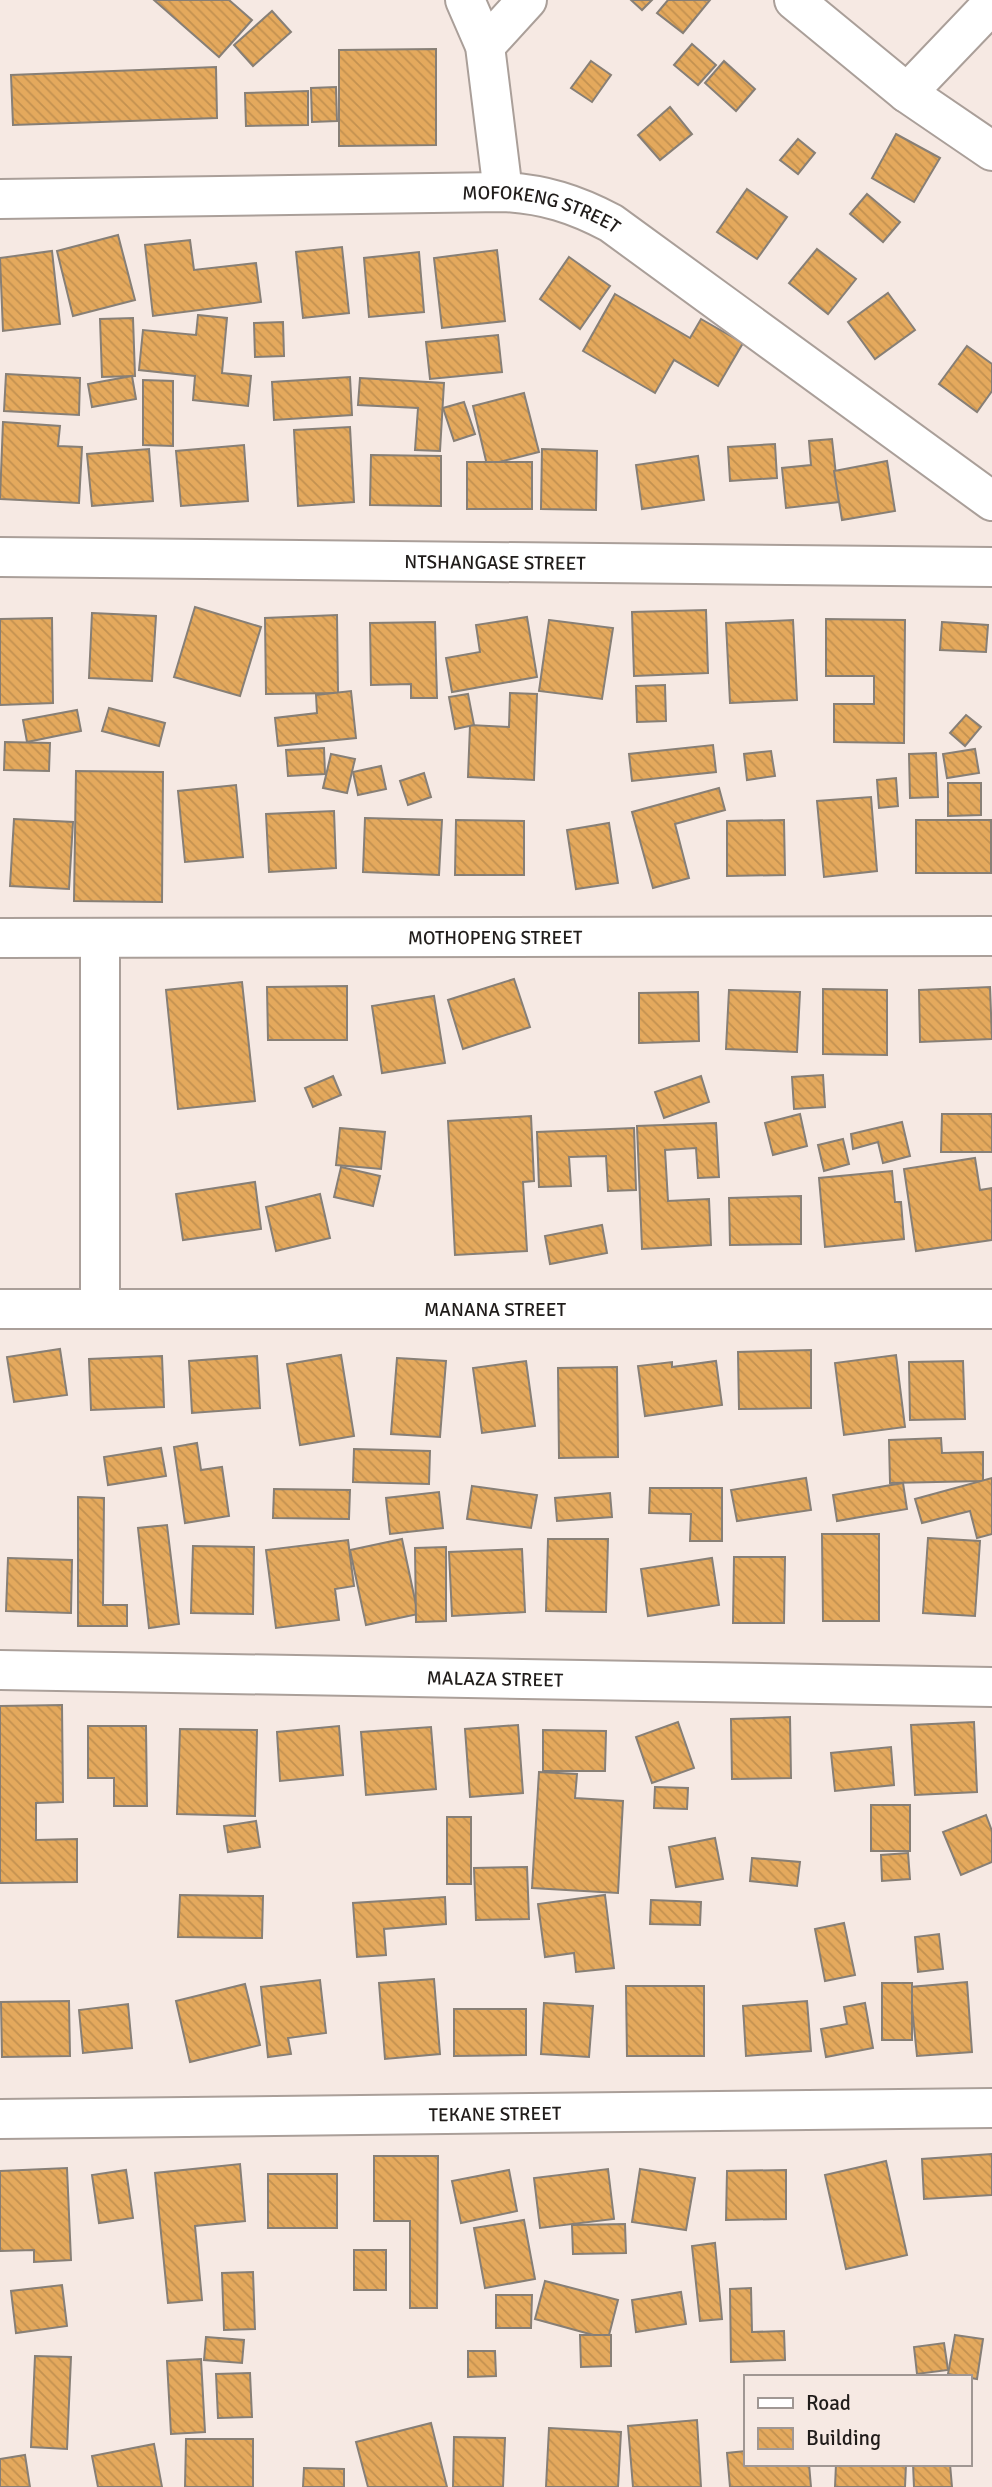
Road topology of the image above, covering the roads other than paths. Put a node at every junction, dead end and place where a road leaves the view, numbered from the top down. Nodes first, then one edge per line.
1 (466, 0) edge
2 (527, 0) edge
3 (794, 0) edge
4 (992, 4) edge
5 (485, 46) junction
6 (907, 93) junction
7 (992, 151) edge
8 (503, 192) junction
9 (0, 199) edge
10 (992, 501) edge
11 (0, 557) edge
12 (992, 567) edge
13 (992, 936) edge
14 (0, 938) edge
15 (100, 938) junction
16 (0, 1309) edge
17 (100, 1309) junction
18 (992, 1309) edge
19 (0, 1670) edge
20 (992, 1687) edge
21 (992, 2108) edge
22 (0, 2119) edge

1 - 5 street
2 - 5 street
3 - 6 street
4 - 6 street
5 - 8 street
6 - 7 street
8 - 9 street, MOFOKENG STREET
8 - 10 street, MOFOKENG STREET
11 - 12 street, NTSHANGASE STREET
13 - 15 street, MOTHOPENG STREET
14 - 15 street, MOTHOPENG STREET
15 - 17 street
16 - 17 street, MANANA STREET
17 - 18 street, MANANA STREET
19 - 20 street, MALAZA STREET
21 - 22 street, TEKANE STREET

